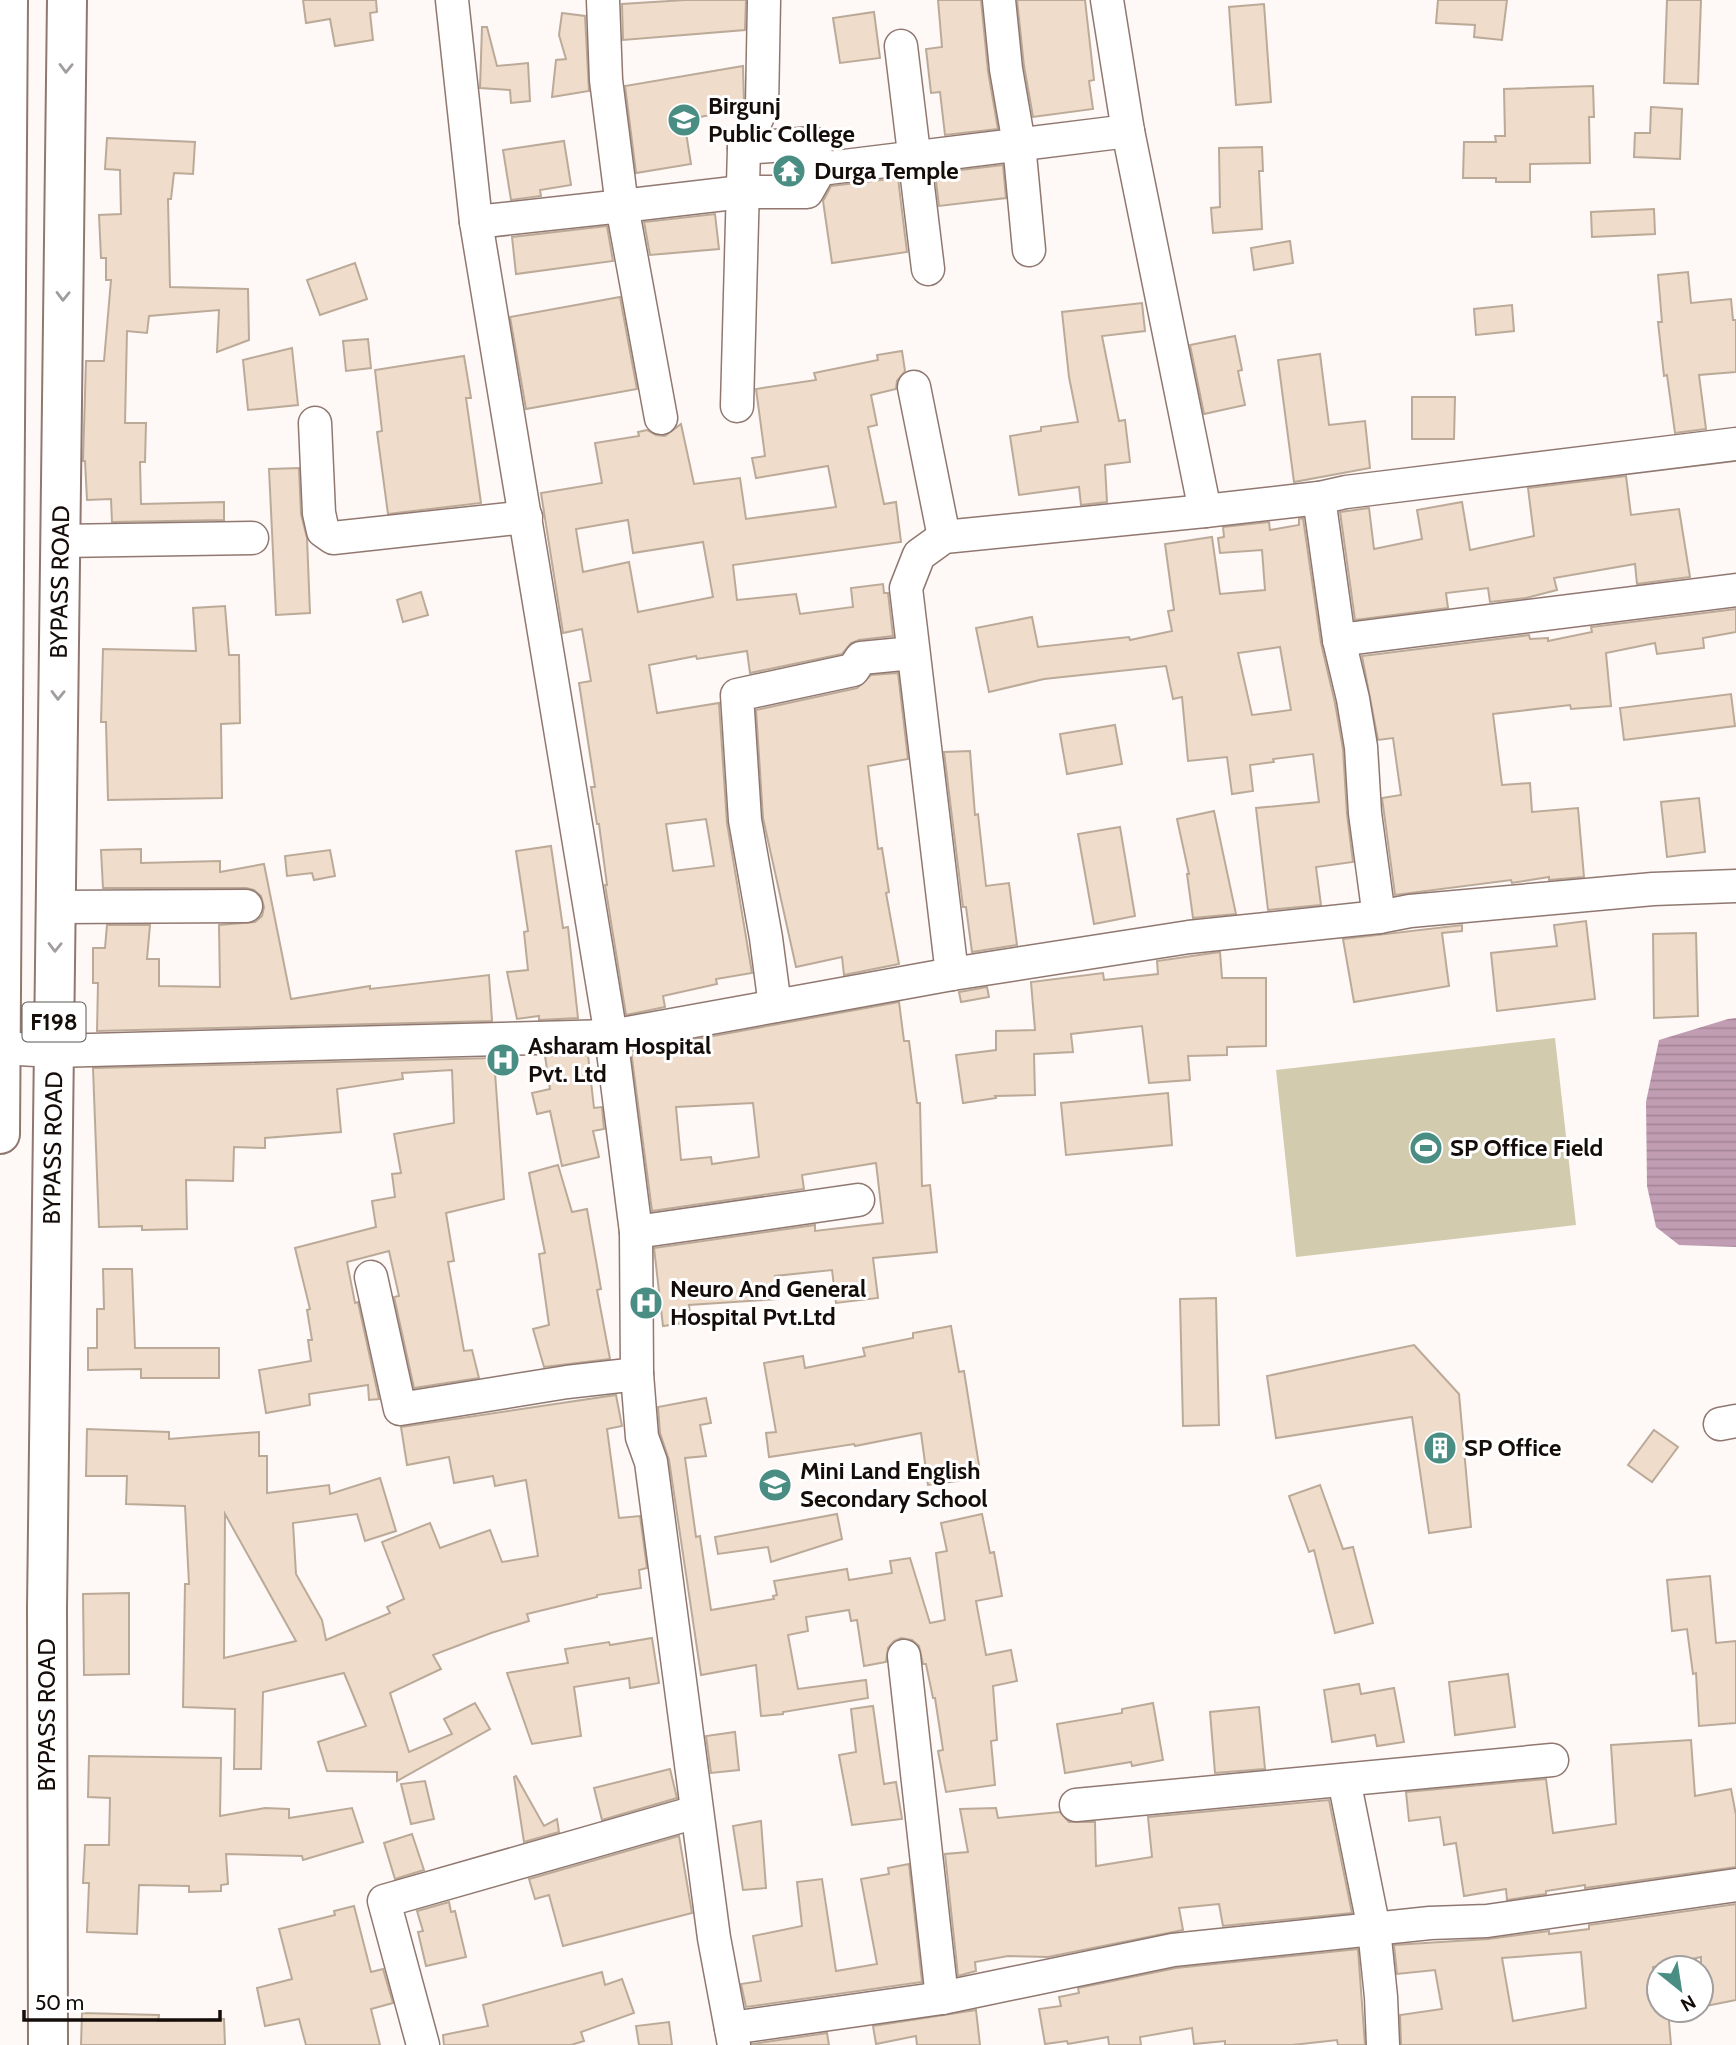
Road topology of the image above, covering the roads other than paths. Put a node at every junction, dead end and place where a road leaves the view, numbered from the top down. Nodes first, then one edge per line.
1 (8, 0) edge
2 (67, 0) edge
3 (452, 0) edge
4 (603, 0) edge
5 (764, 0) edge
6 (999, 0) edge
7 (1107, 0) edge
8 (901, 46) dead end
9 (1128, 131) junction
10 (1019, 144) junction
11 (744, 148) junction
12 (916, 157) junction
13 (820, 169) junction
14 (742, 192) junction
15 (622, 206) junction
16 (477, 222) junction
17 (1029, 250) dead end
18 (928, 269) dead end
19 (914, 387) dead end
20 (737, 406) dead end
21 (661, 418) dead end
22 (315, 423) dead end
23 (1736, 444) edge
24 (1319, 498) junction
25 (1205, 511) junction
26 (526, 517) junction
27 (944, 537) junction
28 (252, 538) dead end
29 (60, 541) junction
30 (1736, 590) edge
31 (1339, 640) junction
32 (914, 653) junction
33 (1736, 886) edge
34 (246, 906) dead end
35 (55, 907) junction
36 (1379, 917) junction
37 (953, 974) junction
38 (775, 1006) junction
39 (611, 1036) junction
40 (1, 1048) edge
41 (54, 1051) junction
42 (0, 1134) edge
43 (858, 1200) dead end
44 (636, 1231) junction
45 (371, 1277) dead end
46 (637, 1374) junction
47 (904, 1656) dead end
48 (1552, 1760) dead end
49 (1344, 1780) junction
50 (1076, 1805) dead end
51 (696, 1812) junction
52 (1736, 1885) edge
53 (1374, 1929) junction
54 (942, 1998) junction
55 (732, 2037) edge
56 (48, 2045) edge
57 (423, 2045) edge
58 (1383, 2045) edge

1 - 40 main road, F198
2 -> 29 main road, BYPASS ROAD / F198
3 - 16 street
4 - 15 street
5 - 11 street
6 - 10 street
7 - 9 street
8 - 12 street
9 - 10 street
9 - 25 street
10 - 12 street
10 - 17 street
11 - 13 street
11 - 14 street
12 - 13 street
12 - 18 street
13 - 14 street
14 - 15 street
14 - 20 street
15 - 16 street
15 - 21 street
16 - 26 street
19 - 27 street
22 - 26 street
23 - 24 street
24 - 25 street
24 - 31 street
25 - 27 street
26 - 39 street
27 - 32 street
28 - 29 street
29 -> 35 main road, BYPASS ROAD / F198
30 - 31 street
31 - 36 street
32 - 37 street
32 - 38 street
33 - 36 street
34 - 35 street
35 -> 41 main road, BYPASS ROAD / F198
36 - 37 street
37 - 38 street
38 - 39 street
39 - 41 street
39 - 44 street
40 - 41 street
40 - 42 main road, F198
41 - 56 main road, BYPASS ROAD / F198
43 - 44 street
44 - 46 street
45 - 46 street
46 - 51 street
47 - 54 street
48 - 49 street
49 - 50 street
49 - 53 street
51 - 55 street
51 - 57 street
52 - 53 street
53 - 54 street
53 - 58 street
54 - 55 street

